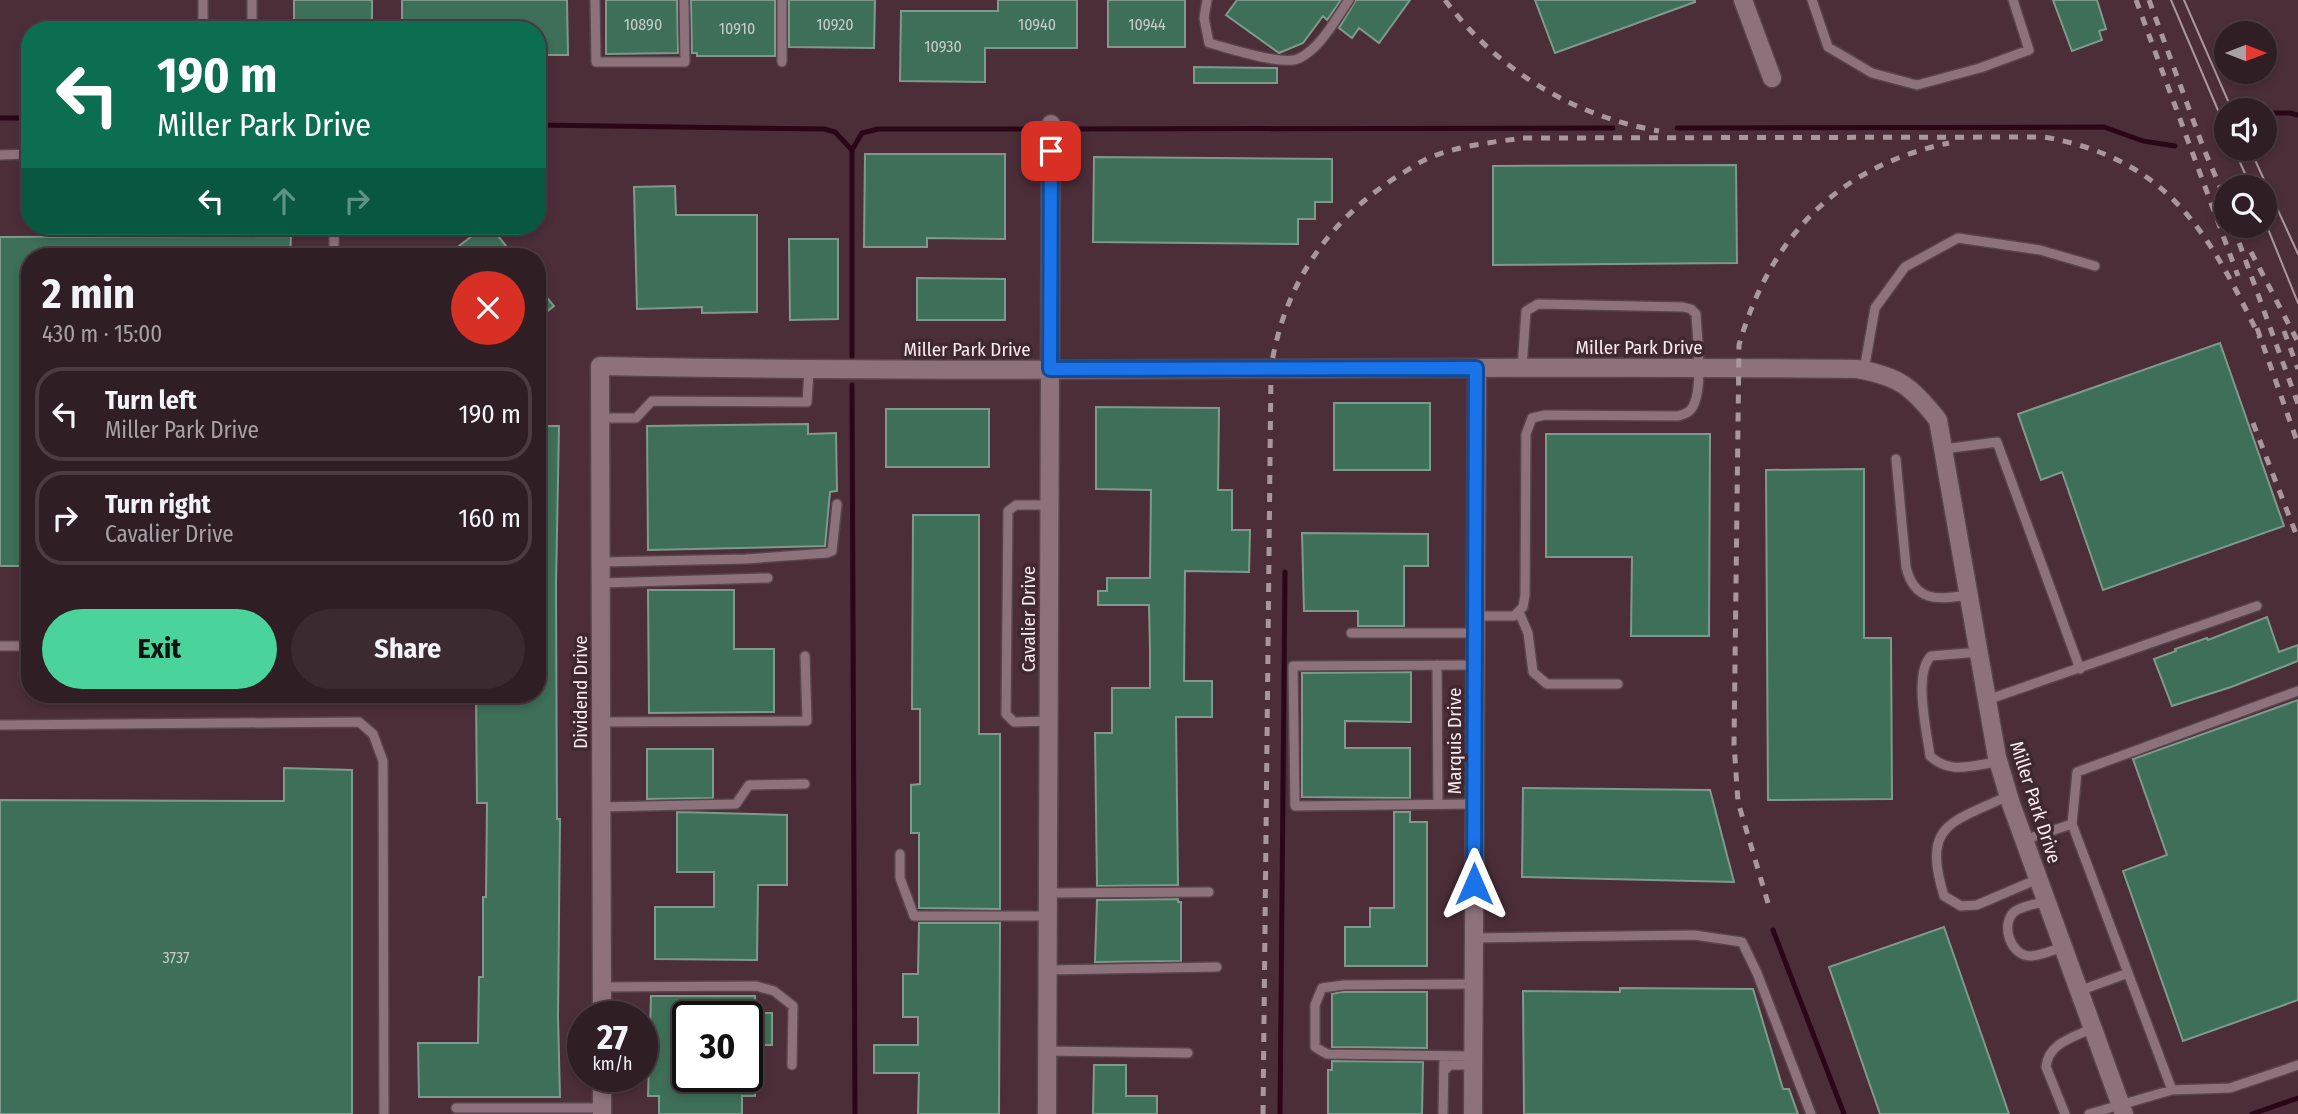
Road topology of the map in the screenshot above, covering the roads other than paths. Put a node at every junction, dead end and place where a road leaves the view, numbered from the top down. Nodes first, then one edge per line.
1 (203, 0) edge
2 (252, 0) edge
3 (595, 0) edge
4 (684, 0) edge
5 (782, 0) edge
6 (1207, 0) edge
7 (1349, 0) edge
8 (1743, 0) edge
9 (1812, 0) edge
10 (2013, 0) edge
11 (203, 21) edge
12 (252, 21) edge
13 (782, 62) dead end
14 (1772, 78) dead end
15 (1051, 124) dead end
16 (21, 154) edge
17 (0, 155) edge
18 (2095, 266) dead end
19 (600, 366) joint
20 (1699, 367) junction
21 (1476, 368) junction
22 (1522, 368) junction
23 (1050, 369) junction
24 (1864, 370) junction
25 (809, 371) junction
26 (601, 418) junction
27 (1944, 449) junction
28 (1896, 459) dead end
29 (836, 504) dead end
30 (1049, 505) junction
31 (601, 562) junction
32 (768, 578) dead end
33 (601, 583) junction
34 (1970, 595) junction
35 (2257, 606) dead end
36 (1519, 612) junction
37 (1475, 624) junction
38 (1351, 633) dead end
39 (0, 646) edge
40 (21, 646) edge
41 (1980, 652) junction
42 (805, 656) dead end
43 (1437, 665) junction
44 (1475, 665) junction
45 (2080, 669) junction
46 (1618, 684) dead end
47 (2298, 691) edge
48 (1987, 700) junction
49 (1048, 721) junction
50 (601, 722) junction
51 (0, 726) edge
52 (1998, 762) junction
53 (805, 783) dead end
54 (2008, 796) junction
55 (1438, 804) junction
56 (1474, 804) junction
57 (601, 807) junction
58 (2073, 824) junction
59 (2024, 840) junction
60 (900, 853) dead end
61 (2038, 879) junction
62 (1209, 892) dead end
63 (1047, 893) junction
64 (2046, 901) junction
65 (1047, 916) junction
66 (1474, 938) junction
67 (2063, 947) junction
68 (1217, 967) dead end
69 (1047, 970) junction
70 (2128, 973) junction
71 (1473, 984) junction
72 (601, 987) junction
73 (2079, 991) junction
74 (601, 1001) edge
75 (2093, 1028) junction
76 (1047, 1051) junction
77 (1188, 1052) dead end
78 (1444, 1056) junction
79 (1473, 1060) junction
80 (792, 1065) dead end
81 (2298, 1065) edge
82 (1444, 1071) junction
83 (2172, 1090) junction
84 (602, 1092) edge
85 (456, 1108) dead end
86 (2123, 1110) edge
87 (602, 1111) edge
88 (384, 1114) edge
89 (1047, 1114) edge
90 (1443, 1114) edge
91 (1473, 1114) edge
92 (1811, 1114) edge
93 (2065, 1114) edge
94 (2090, 1114) edge

1 - 11 lane
2 - 12 lane
3 - 4 lane
5 - 13 lane
6 - 7 lane
8 - 14 street
9 - 10 lane
15 - 23 street, Cavalier Drive
16 - 17 lane
18 - 24 lane
19 - 25 street, Miller Park Drive
19 - 26 street, Dividend Drive
20 - 22 street, Miller Park Drive
20 - 22 lane
20 - 24 street, Miller Park Drive
20 - 36 lane
21 - 22 street, Miller Park Drive
21 - 23 street, Miller Park Drive
21 - 37 street, Marquis Drive
23 - 25 street, Miller Park Drive
23 - 30 street, Cavalier Drive
24 - 27 street, Miller Park Drive
25 - 26 lane
26 - 31 street, Dividend Drive
27 - 34 street, Miller Park Drive
27 - 45 lane
28 - 34 lane
29 - 31 lane
30 - 49 street, Cavalier Drive
30 - 49 lane
31 - 33 street, Dividend Drive
32 - 33 lane
33 - 50 street, Dividend Drive
34 - 41 street, Miller Park Drive
35 - 45 lane
36 - 37 lane
36 - 46 lane
37 - 38 lane
37 - 44 street, Marquis Drive
39 - 40 lane
41 - 48 street, Miller Park Drive
41 - 52 lane
42 - 50 lane
43 - 44 lane
43 - 55 lane
43 - 55 lane
44 - 56 street, Marquis Drive
45 - 48 lane
47 - 58 lane
48 - 52 street, Miller Park Drive
49 - 63 street, Cavalier Drive
50 - 57 street, Dividend Drive
51 - 88 lane
52 - 54 street, Miller Park Drive
53 - 57 lane
54 - 59 street, Miller Park Drive
54 - 61 lane
55 - 56 lane
56 - 66 street, Marquis Drive
57 - 72 street, Dividend Drive
58 - 59 lane
58 - 70 lane
59 - 61 street, Miller Park Drive
60 - 65 lane
61 - 64 street, Miller Park Drive
62 - 63 lane
63 - 65 street, Cavalier Drive
64 - 67 street, Miller Park Drive
64 - 67 lane
65 - 69 street, Cavalier Drive
66 - 71 street, Marquis Drive
66 - 92 lane
67 - 73 street, Miller Park Drive
68 - 69 lane
69 - 76 street, Cavalier Drive
70 - 73 lane
70 - 83 lane
71 - 78 lane
71 - 79 street, Marquis Drive
72 - 74 street, Dividend Drive
72 - 80 lane
73 - 75 street, Miller Park Drive
75 - 86 street, Miller Park Drive
75 - 93 lane
76 - 77 lane
76 - 89 street, Cavalier Drive
78 - 79 lane
78 - 82 lane
79 - 82 lane
79 - 91 street, Marquis Drive
81 - 83 lane
82 - 90 lane
83 - 86 lane
84 - 87 street
85 - 87 lane
86 - 94 lane

